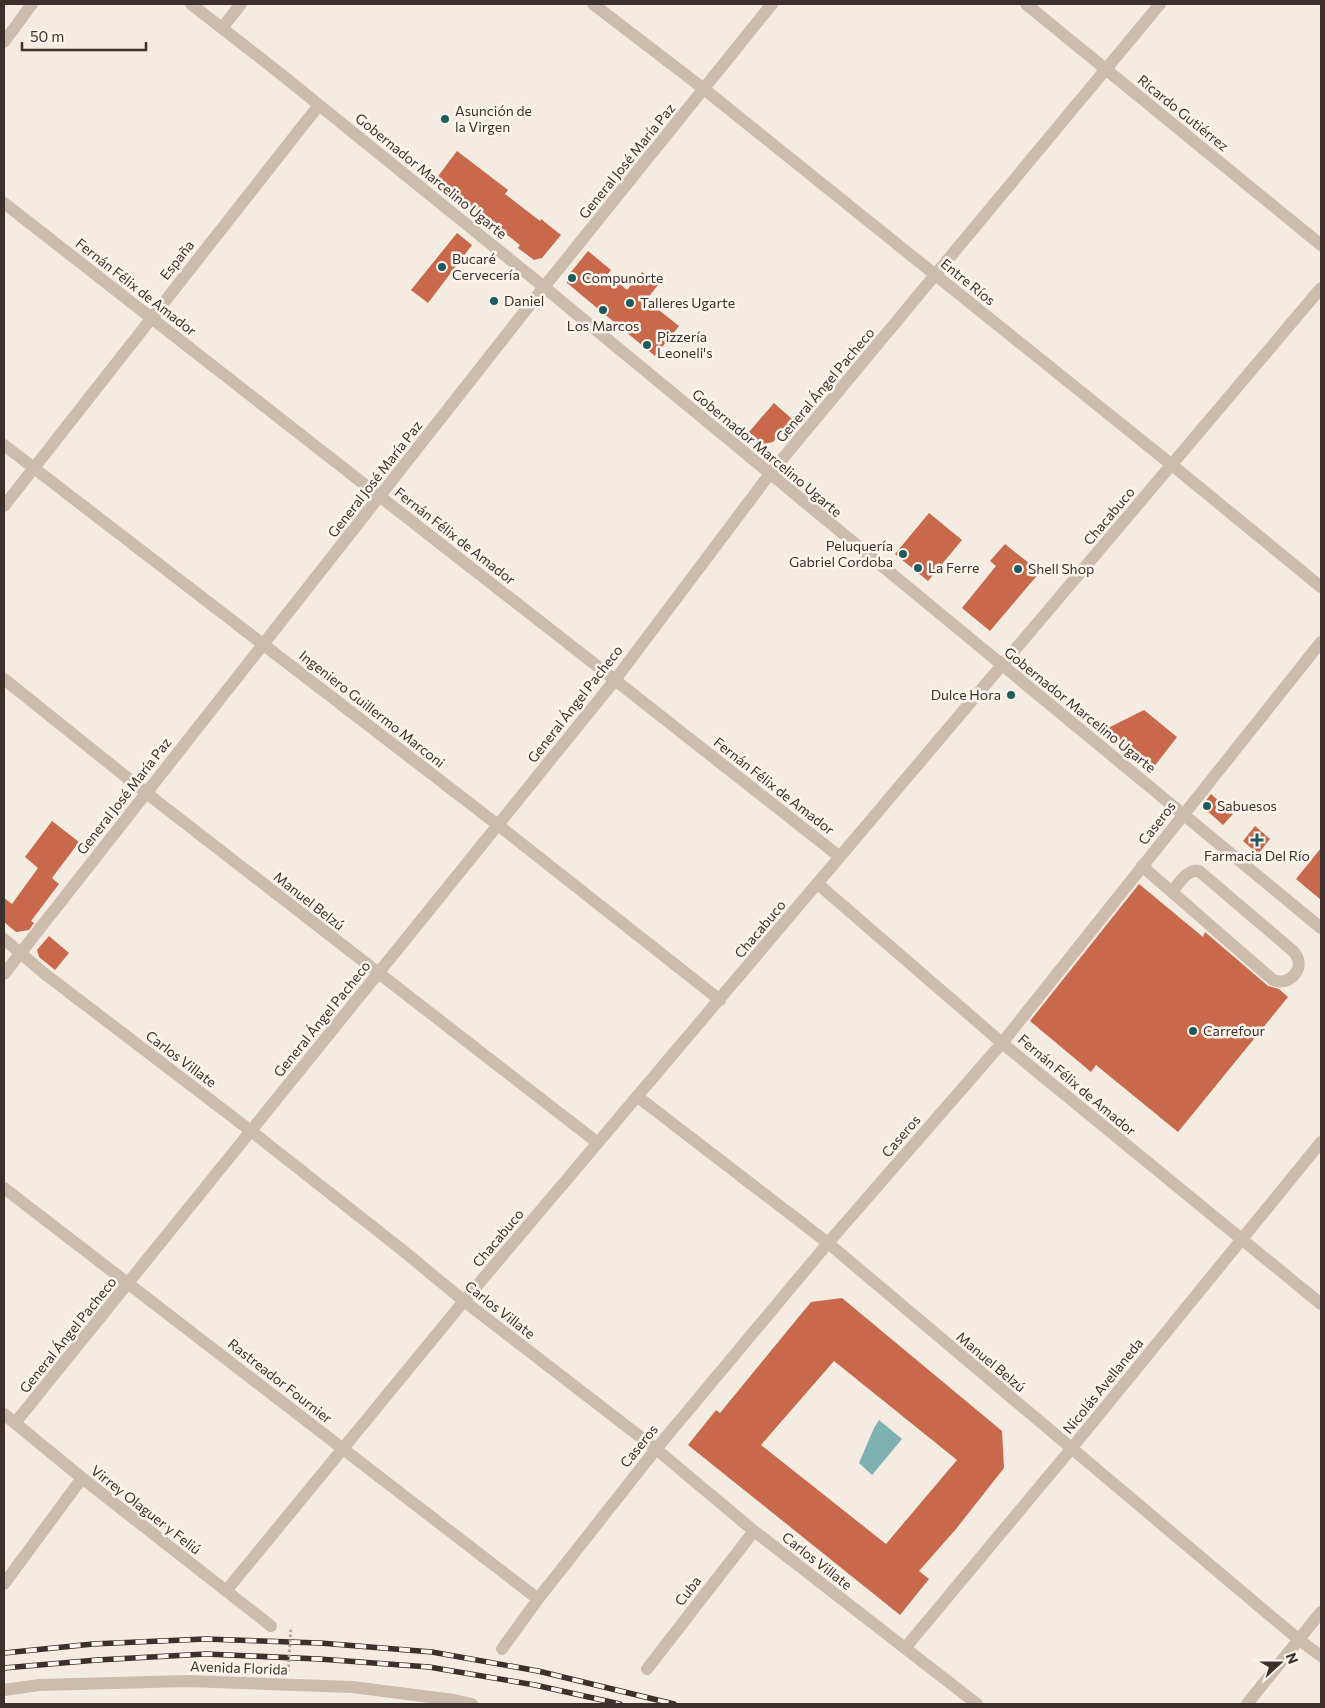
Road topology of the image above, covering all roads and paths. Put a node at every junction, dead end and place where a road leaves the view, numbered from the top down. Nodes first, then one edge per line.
1 (32, 4) edge
2 (191, 4) edge
3 (240, 4) edge
4 (593, 4) edge
5 (772, 4) edge
6 (1026, 4) edge
7 (1160, 4) edge
8 (222, 28) junction
9 (4, 42) edge
10 (1106, 69) junction
11 (704, 89) junction
12 (319, 105) junction
13 (4, 204) edge
14 (1321, 245) edge
15 (935, 275) junction
16 (544, 287) junction
17 (1321, 288) edge
18 (151, 317) junction
19 (4, 444) edge
20 (1172, 465) junction
21 (34, 467) junction
22 (770, 475) junction
23 (380, 497) junction
24 (4, 506) edge
25 (1321, 587) edge
26 (1321, 642) edge
27 (263, 644) junction
28 (1002, 666) junction
29 (4, 679) edge
30 (615, 680) junction
31 (145, 792) junction
32 (1182, 814) junction
33 (498, 825) junction
34 (840, 858) junction
35 (1142, 866) junction
36 (818, 884) junction
37 (1172, 892) junction
38 (1321, 928) edge
39 (4, 940) edge
40 (21, 953) junction
41 (378, 973) junction
42 (4, 974) edge
43 (720, 1000) junction
44 (1002, 1043) junction
45 (638, 1097) junction
46 (251, 1131) junction
47 (1321, 1142) edge
48 (598, 1143) junction
49 (4, 1188) edge
50 (1242, 1240) junction
51 (828, 1243) junction
52 (128, 1284) junction
53 (464, 1301) junction
54 (1321, 1304) edge
55 (4, 1414) edge
56 (15, 1424) junction
57 (344, 1449) junction
58 (656, 1449) junction
59 (1071, 1449) junction
60 (82, 1478) junction
61 (754, 1530) junction
62 (4, 1584) edge
63 (226, 1591) junction
64 (538, 1599) junction
65 (1321, 1612) edge
66 (271, 1626) dead end
67 (291, 1627) dead end
68 (1298, 1640) junction
69 (906, 1647) junction
70 (502, 1649) dead end
71 (1321, 1656) edge
72 (647, 1669) dead end
73 (288, 1672) dead end
74 (4, 1690) edge
75 (453, 1702) edge
76 (472, 1704) edge
77 (977, 1704) edge
78 (1247, 1704) edge

1 - 9 street
2 - 8 street, Gobernador Marcelino Ugarte
3 - 8 street
4 - 11 street, Entre Ríos
5 - 11 street, General José María Paz
6 - 10 street, Ricardo Gutiérrez
7 - 10 street, General Ángel Pacheco
8 - 12 street, Gobernador Marcelino Ugarte
10 - 14 street, Ricardo Gutiérrez
10 - 15 street, General Ángel Pacheco
11 - 15 street, Entre Ríos
11 - 16 street, General José María Paz
12 - 16 street, Gobernador Marcelino Ugarte
12 - 18 street, España
13 - 18 street, Fernán Félix de Amador
15 - 20 street, Entre Ríos
15 - 22 street, General Ángel Pacheco
16 - 22 street, Gobernador Marcelino Ugarte
16 - 23 street, General José María Paz
17 - 20 street, Chacabuco
18 - 21 street, España
18 - 23 street, Fernán Félix de Amador
19 - 21 street, Ingeniero Guillermo Marconi
20 - 25 street, Entre Ríos
20 - 28 street, Chacabuco
21 - 24 street, España
21 - 27 street, Ingeniero Guillermo Marconi
22 - 28 street, Gobernador Marcelino Ugarte
22 - 30 street, General Ángel Pacheco
23 - 27 street, General José María Paz
23 - 30 street, Fernán Félix de Amador
26 - 32 street, Caseros
27 - 31 street, General José María Paz
27 - 33 street, Ingeniero Guillermo Marconi
28 - 32 street, Gobernador Marcelino Ugarte
28 - 34 street, Chacabuco
29 - 31 street, Manuel Belzú
30 - 33 street, General Ángel Pacheco
30 - 34 street, Fernán Félix de Amador
31 - 40 street, General José María Paz
31 - 41 street, Manuel Belzú
32 - 35 street, Caseros
32 - 38 street, Gobernador Marcelino Ugarte
33 - 41 street, General Ángel Pacheco
33 - 43 street, Ingeniero Guillermo Marconi
34 - 36 street, Chacabuco
35 - 37 street
35 - 44 street, Caseros
36 - 43 street, Chacabuco
36 - 44 street, Fernán Félix de Amador
37 - 37 street
39 - 40 street, Carlos Villate
40 - 42 street, General José María Paz
40 - 46 street, Carlos Villate
41 - 46 street, General Ángel Pacheco
41 - 48 street, Manuel Belzú
43 - 45 street, Chacabuco
44 - 50 street, Fernán Félix de Amador
44 - 51 street, Caseros
45 - 48 street, Chacabuco
45 - 51 street, Manuel Belzú
46 - 52 street, General Ángel Pacheco
46 - 53 street, Carlos Villate
47 - 50 street, Nicolás Avellaneda
48 - 53 street, Chacabuco
49 - 52 street, Rastreador Fournier
50 - 54 street, Fernán Félix de Amador
50 - 59 street, Nicolás Avellaneda
51 - 58 street, Caseros
51 - 59 street, Manuel Belzú
52 - 56 street, General Ángel Pacheco
52 - 57 street, Rastreador Fournier
53 - 57 street, Chacabuco
53 - 58 street, Carlos Villate
55 - 56 street, Virrey Olaguer y Feliú
56 - 60 street, Virrey Olaguer y Feliú
57 - 63 street, Chacabuco
57 - 64 street, Rastreador Fournier
58 - 61 street, Carlos Villate
58 - 64 street, Caseros
59 - 68 street, Manuel Belzú
59 - 69 street, Nicolás Avellaneda
60 - 62 street
60 - 63 street, Virrey Olaguer y Feliú
61 - 69 street, Carlos Villate
61 - 72 street, Cuba
63 - 66 street, Virrey Olaguer y Feliú
64 - 70 street, Caseros
65 - 68 street
67 - 73 path, bridge
68 - 71 street, Manuel Belzú
68 - 78 street
69 - 77 street, Carlos Villate
74 - 75 street, Avenida Florida
75 - 76 street, Avenida Florida

